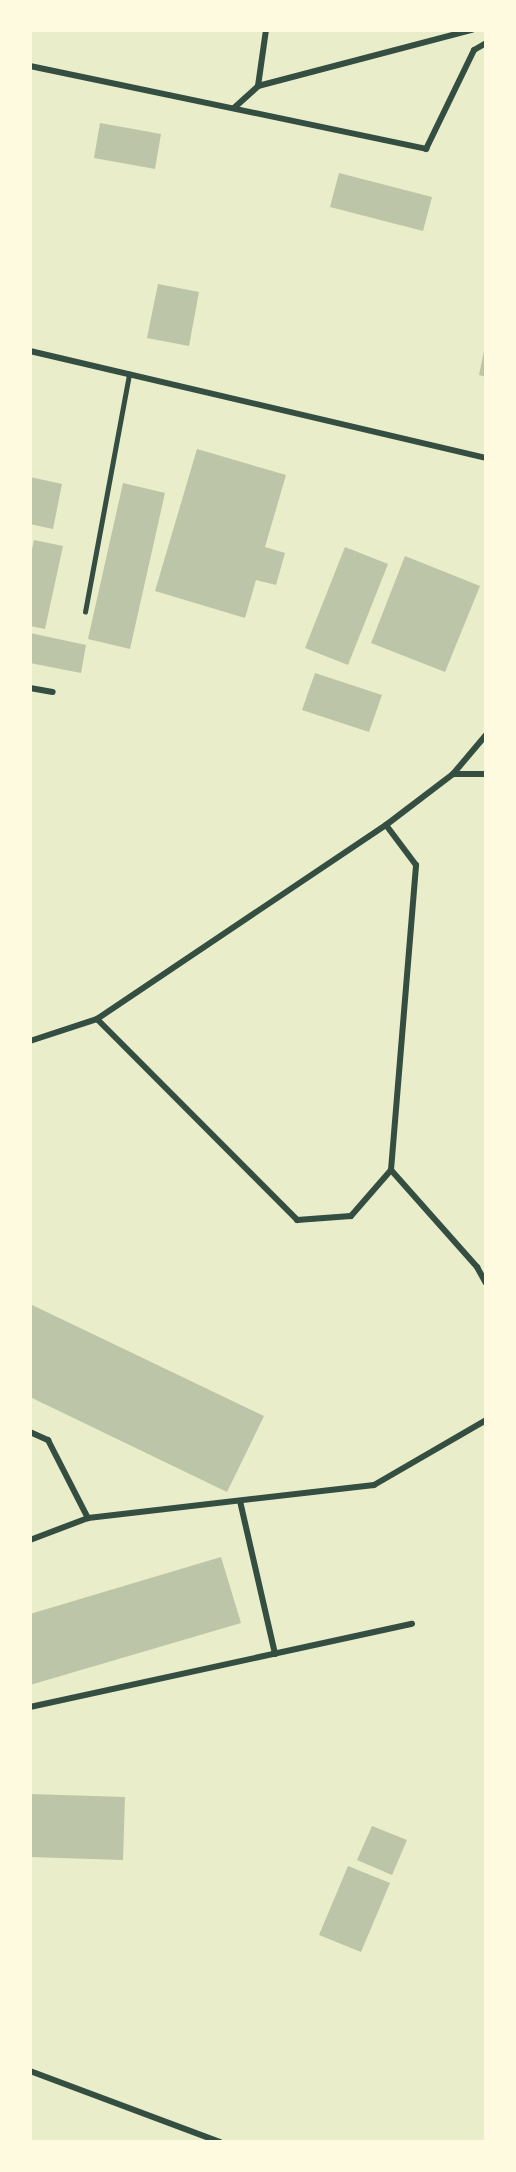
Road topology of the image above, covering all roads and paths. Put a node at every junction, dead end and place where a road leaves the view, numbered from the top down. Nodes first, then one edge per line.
1 (266, 30) edge
2 (472, 30) edge
3 (486, 43) edge
4 (30, 66) edge
5 (258, 86) junction
6 (235, 107) junction
7 (30, 351) edge
8 (129, 374) junction
9 (486, 458) edge
10 (85, 612) dead end
11 (30, 688) edge
12 (53, 692) dead end
13 (486, 735) edge
14 (453, 774) junction
15 (486, 774) edge
16 (386, 825) junction
17 (98, 1018) junction
18 (30, 1041) edge
19 (391, 1170) junction
20 (486, 1283) edge
21 (486, 1420) edge
22 (30, 1432) edge
23 (240, 1501) junction
24 (88, 1518) junction
25 (30, 1540) edge
26 (412, 1624) dead end
27 (275, 1654) junction
28 (30, 1707) edge
29 (30, 2071) edge
30 (220, 2142) edge

1 - 5 street
2 - 5 street
3 - 6 street
4 - 6 street
5 - 6 street
7 - 8 street
8 - 9 street
8 - 10 lane
11 - 12 street
13 - 14 street
14 - 15 street
14 - 16 street
16 - 17 street
16 - 19 street
17 - 18 street
17 - 19 street
19 - 20 street
21 - 23 street
22 - 24 street
23 - 24 street
23 - 27 street
24 - 25 street
26 - 27 street
27 - 28 street
29 - 30 street

